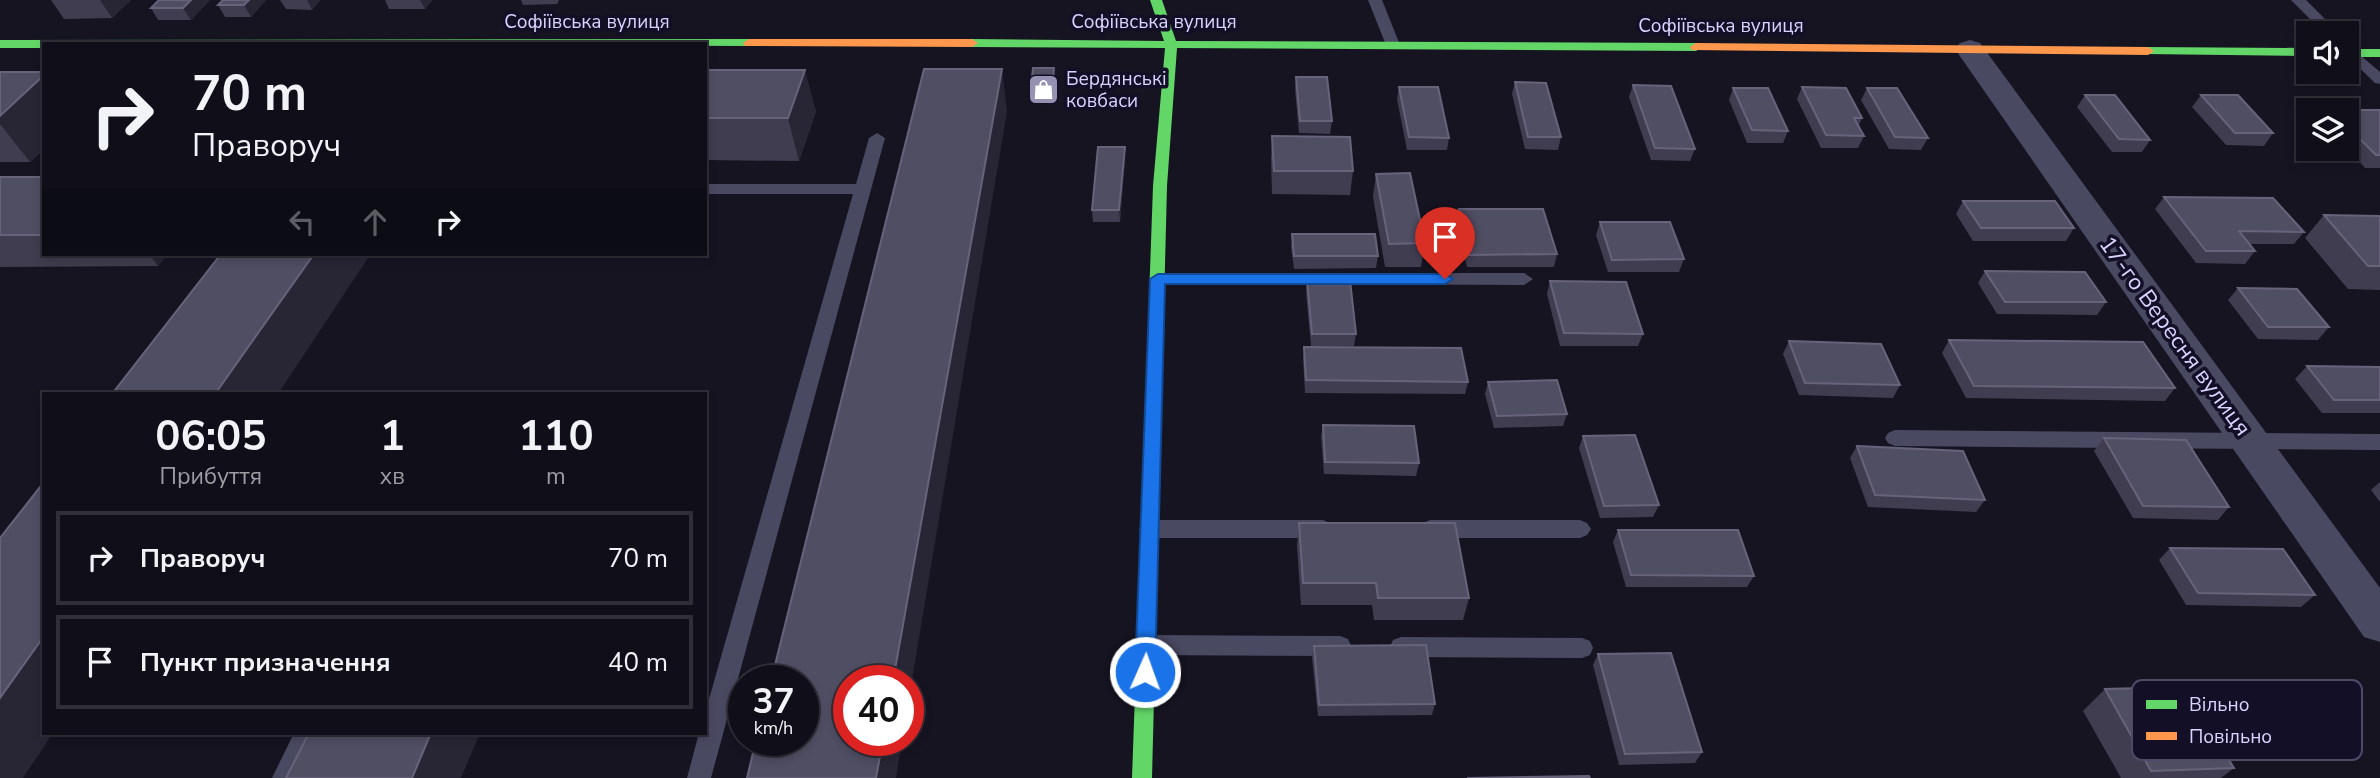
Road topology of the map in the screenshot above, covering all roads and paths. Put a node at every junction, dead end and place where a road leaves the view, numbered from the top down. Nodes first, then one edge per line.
1 (1156, 0) edge
2 (1376, 0) edge
3 (2298, 0) edge
4 (2320, 21) edge
5 (707, 43) edge
6 (1171, 43) junction
7 (0, 44) edge
8 (42, 44) edge
9 (1393, 45) junction
10 (1970, 49) junction
11 (2296, 52) edge
12 (2359, 52) edge
13 (2380, 53) edge
14 (2359, 61) edge
15 (2380, 80) edge
16 (877, 138) dead end
17 (707, 189) edge
18 (863, 189) junction
19 (1158, 279) junction
20 (1524, 279) dead end
21 (1895, 438) dead end
22 (2249, 440) junction
23 (2380, 442) edge
24 (1150, 529) junction
25 (1344, 529) edge
26 (1413, 529) edge
27 (1580, 529) dead end
28 (2380, 623) edge
29 (1146, 645) junction
30 (1582, 648) dead end
31 (306, 735) edge
32 (284, 778) edge
33 (699, 778) edge
34 (1142, 778) edge

1 - 6 street
2 - 9 lane
3 - 4 lane
5 - 6 street, Софіївська вулиця
6 - 9 street, Софіївська вулиця
6 - 19 street
7 - 8 street, Софіївська вулиця
9 - 10 street, Софіївська вулиця
10 - 11 street, Софіївська вулиця
10 - 22 street, 17-го Вересня вулиця
12 - 13 street
14 - 15 lane
16 - 18 lane
17 - 18 lane
18 - 33 lane
19 - 20 lane
19 - 24 street
21 - 22 lane
22 - 23 lane
22 - 28 street, 17-го Вересня вулиця
24 - 25 lane
24 - 29 street
26 - 27 lane
29 - 30 lane
29 - 34 street
31 - 32 lane

